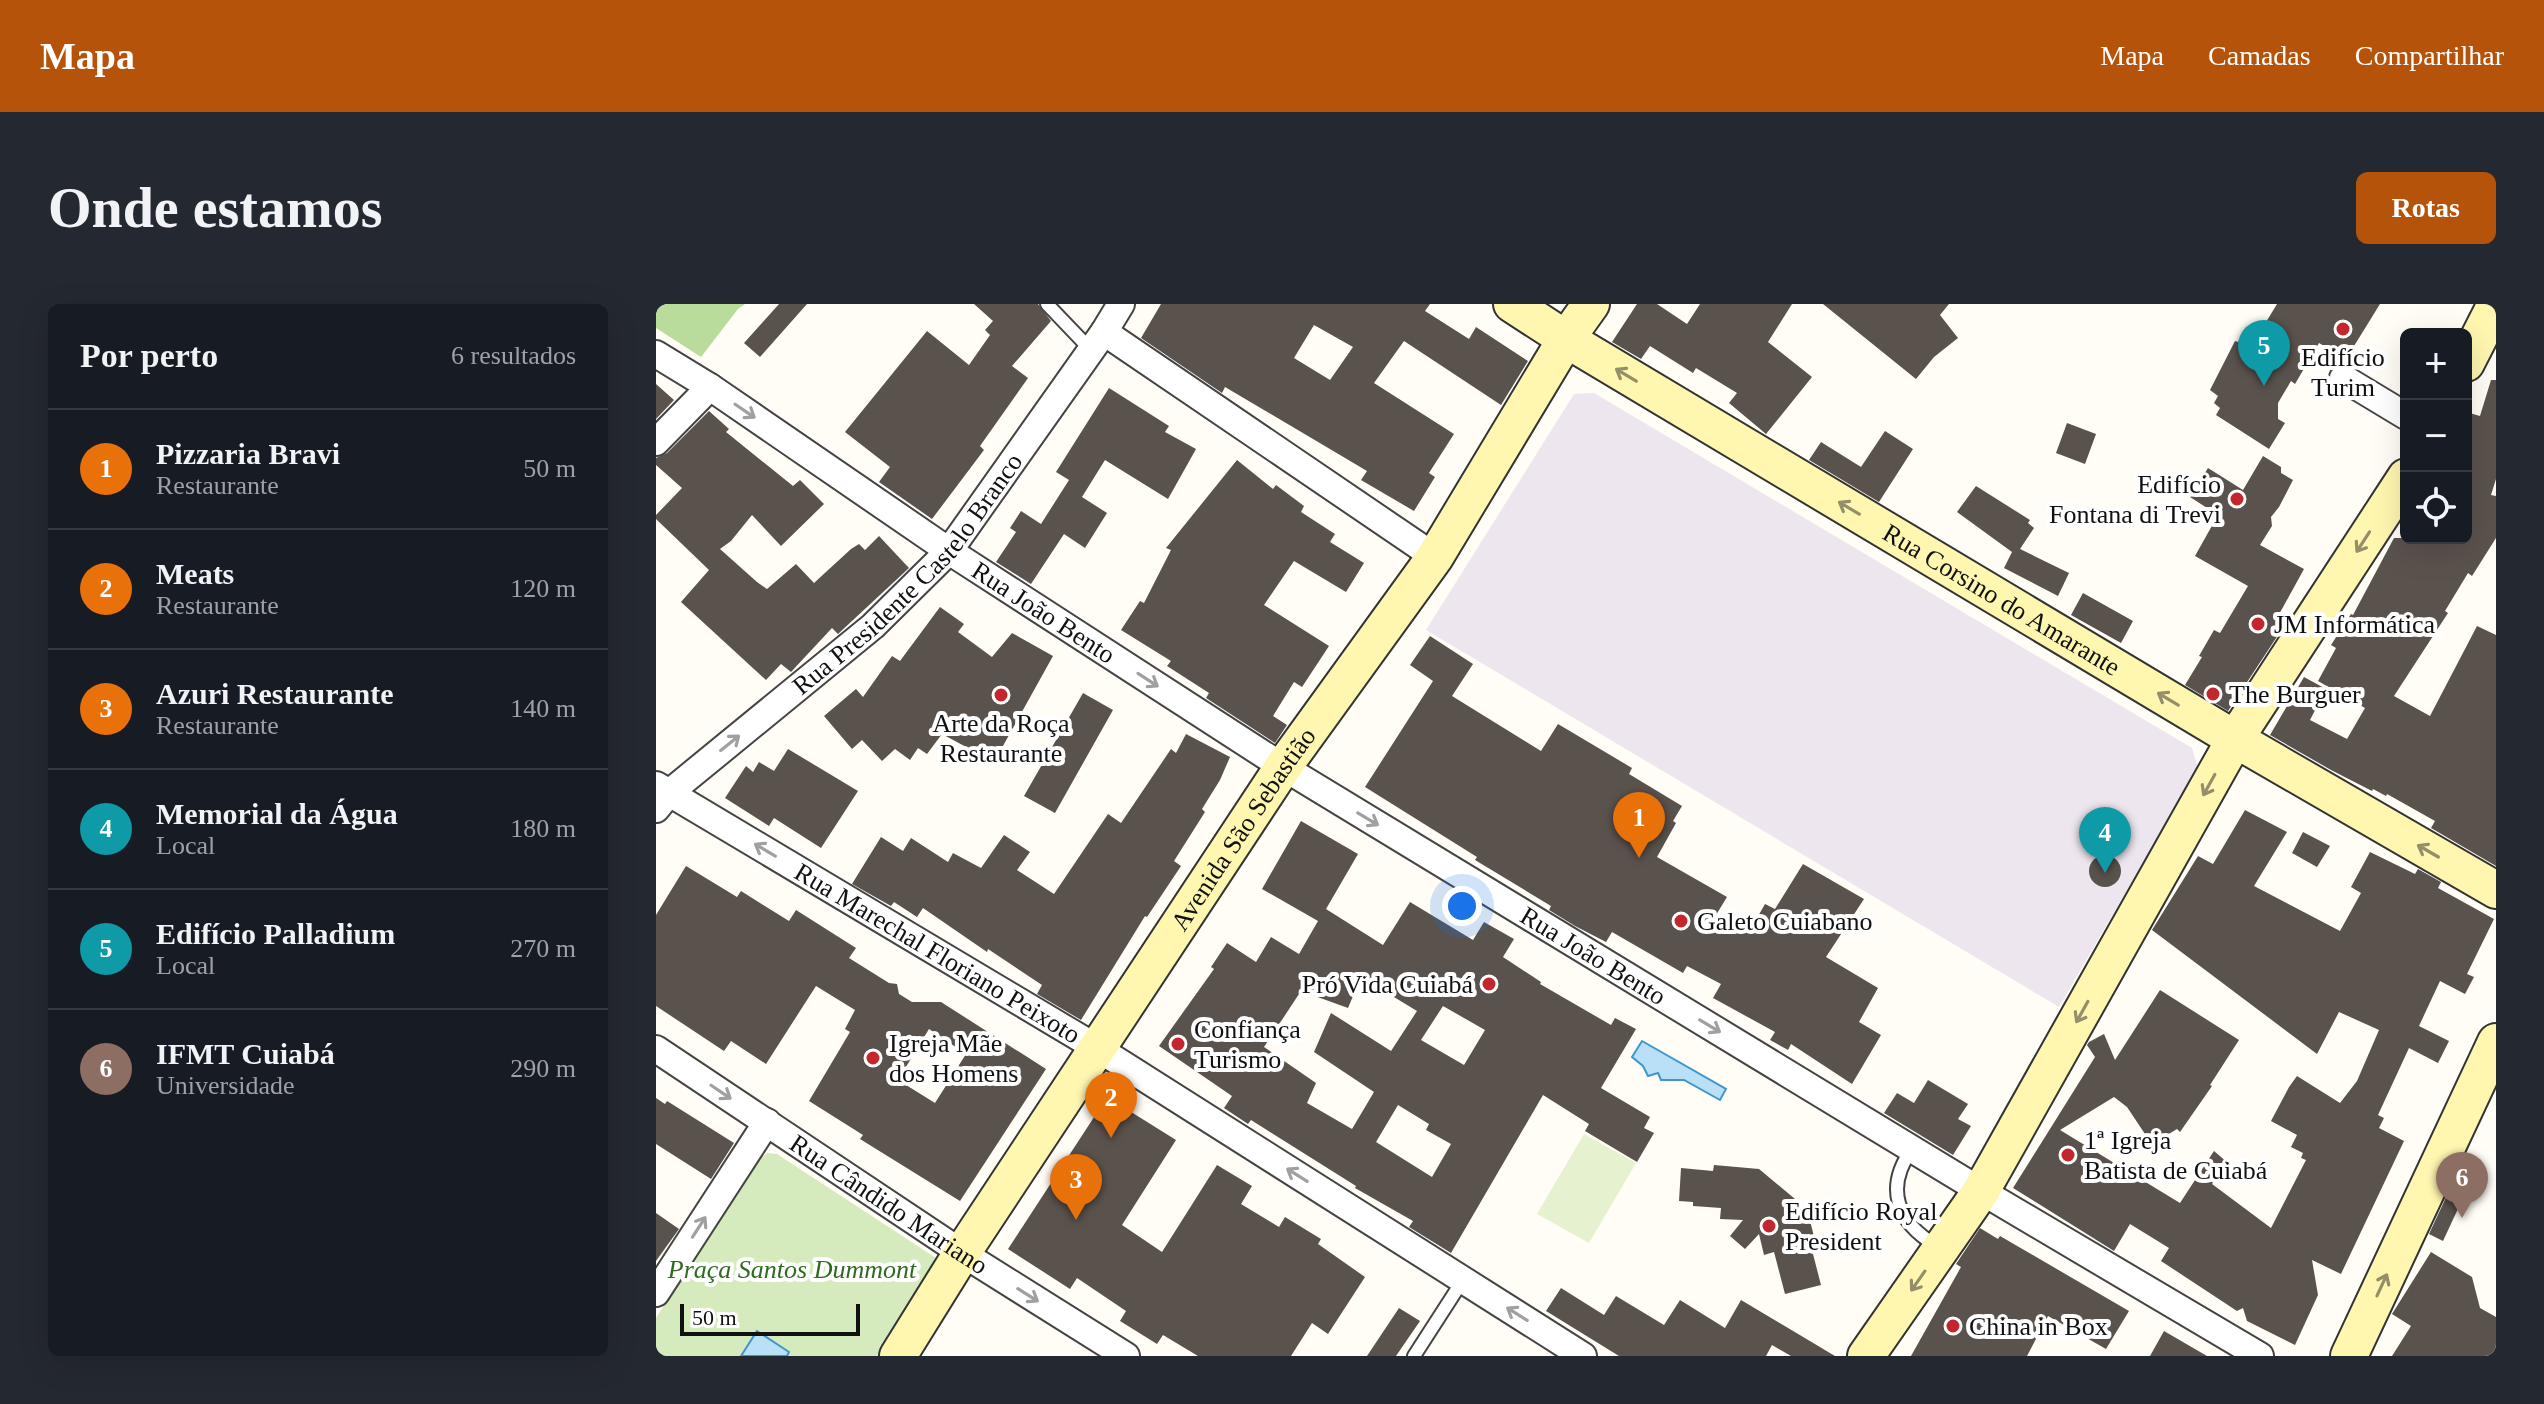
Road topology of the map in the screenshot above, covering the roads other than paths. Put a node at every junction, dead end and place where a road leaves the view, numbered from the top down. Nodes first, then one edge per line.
1 (1047, 304) edge
2 (1121, 304) edge
3 (1512, 304) edge
4 (1591, 304) edge
5 (2496, 304) edge
6 (1566, 339) junction
7 (1098, 341) junction
8 (2472, 351) edge
9 (656, 354) edge
10 (2343, 378) dead end
11 (710, 387) junction
12 (2400, 412) edge
13 (656, 442) edge
14 (2400, 486) edge
15 (949, 551) junction
16 (1435, 557) junction
17 (2235, 739) junction
18 (1283, 767) junction
19 (660, 796) edge
20 (2496, 890) edge
21 (2496, 1042) edge
22 (1097, 1048) junction
23 (656, 1049) edge
24 (767, 1122) junction
25 (1912, 1149) junction
26 (1981, 1191) junction
27 (1941, 1248) junction
28 (962, 1253) junction
29 (1463, 1280) junction
30 (656, 1293) edge
31 (898, 1356) edge
32 (1126, 1356) edge
33 (1414, 1356) edge
34 (1583, 1356) edge
35 (1866, 1356) edge
36 (2260, 1356) edge
37 (2349, 1356) edge

1 - 7 lane
2 - 7 street, Rua Presidente Castelo Branco
3 - 6 street, Rua Corsino do Amarante
4 - 6 street, Avenida São Sebastião
5 - 8 street
6 - 16 street, Avenida São Sebastião
17 -> 6 street, Rua Corsino do Amarante
7 - 15 street, Rua Presidente Castelo Branco
7 - 16 street
9 - 11 street, Rua João Bento
10 - 12 street
11 - 13 street
11 -> 15 street, Rua João Bento
14 -> 17 street
15 -> 18 street, Rua João Bento
19 -> 15 street, Rua Presidente Castelo Branco
16 - 18 street, Avenida São Sebastião
20 -> 17 street, Rua Corsino do Amarante
17 -> 26 street
18 - 22 street, Avenida São Sebastião
18 -> 25 street, Rua João Bento
22 -> 19 street, Rua Marechal Floriano Peixoto
37 -> 21 street
22 - 28 street, Avenida São Sebastião
29 -> 22 street, Rua Marechal Floriano Peixoto
23 -> 24 street, Rua Cândido Mariano
24 - 28 street, Rua Cândido Mariano
30 -> 24 street
25 - 26 street, Rua João Bento
25 - 27 lane
26 - 27 street
26 - 36 street, Rua João Bento
27 -> 35 street
28 - 31 street, Avenida São Sebastião
28 -> 32 street, Rua Cândido Mariano
29 - 33 lane
34 -> 29 street, Rua Marechal Floriano Peixoto

